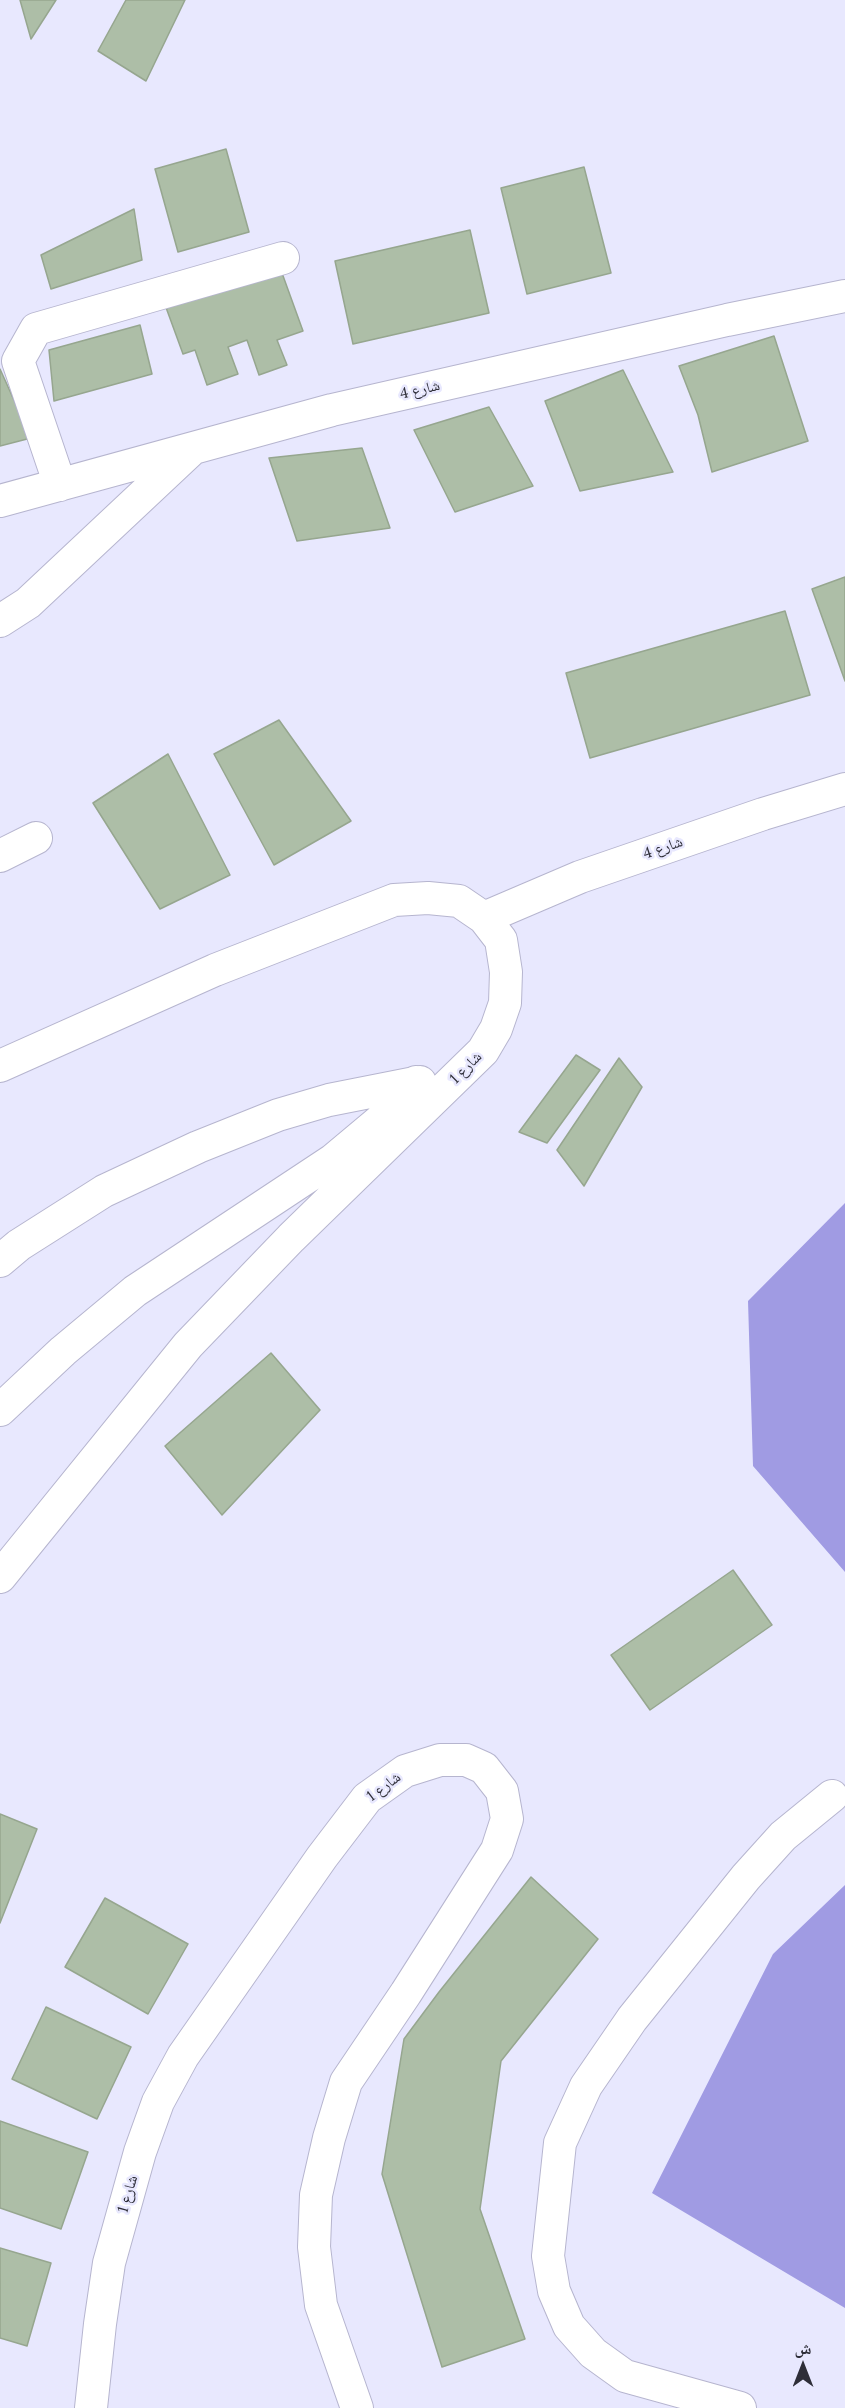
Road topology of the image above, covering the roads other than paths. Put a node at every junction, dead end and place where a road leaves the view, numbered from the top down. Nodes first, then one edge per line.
1 (283, 258) dead end
2 (845, 296) edge
3 (193, 448) junction
4 (60, 485) junction
5 (0, 501) edge
6 (0, 621) edge
7 (845, 789) edge
8 (36, 838) dead end
9 (0, 856) edge
10 (484, 918) junction
11 (0, 1066) edge
12 (454, 1080) junction
13 (416, 1082) junction
14 (0, 1261) edge
15 (0, 1410) edge
16 (0, 1577) edge
17 (832, 1797) dead end
18 (91, 2408) edge
19 (357, 2408) edge
20 (740, 2408) edge

1 - 4 street
2 - 3 street, شارع 4
3 - 4 street, شارع 4
3 - 6 street
4 - 5 street, شارع 4
7 - 10 street, شارع 4
8 - 9 street
10 - 11 street, شارع 1
10 - 12 street, شارع 1
12 - 13 street
12 - 16 street, شارع 1
13 - 14 street
13 - 15 street
17 - 20 street
18 - 19 street, شارع 1

